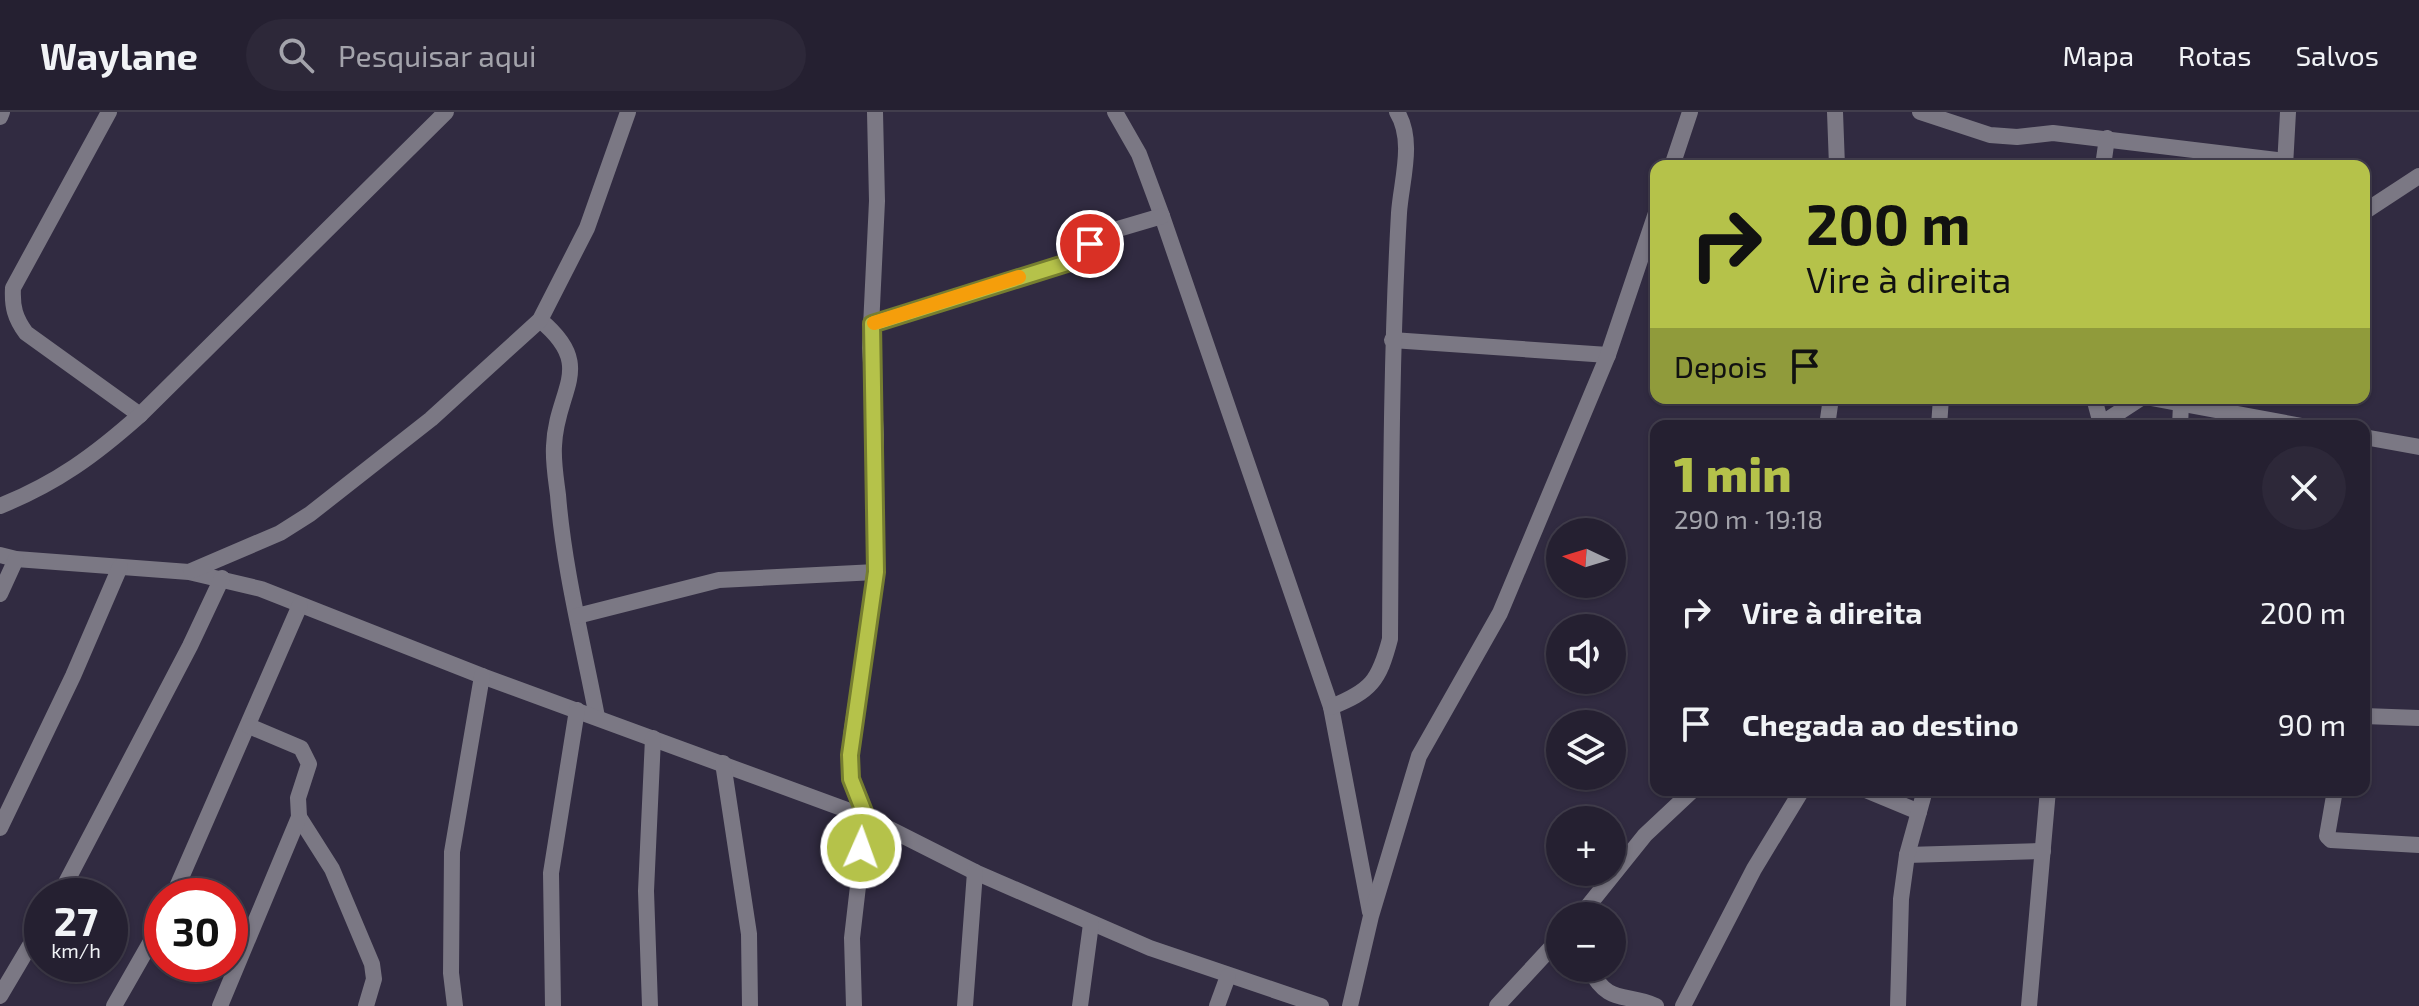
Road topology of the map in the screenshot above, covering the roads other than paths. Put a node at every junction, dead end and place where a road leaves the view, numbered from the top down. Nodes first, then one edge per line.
1 (109, 112) edge
2 (446, 112) edge
3 (628, 112) edge
4 (875, 112) edge
5 (1115, 112) edge
6 (1397, 112) edge
7 (1690, 112) edge
8 (1835, 112) edge
9 (1920, 112) edge
10 (2288, 112) edge
11 (2107, 138) junction
12 (1674, 160) edge
13 (1837, 160) edge
14 (2104, 160) edge
15 (2258, 160) edge
16 (2285, 160) edge
17 (2419, 176) edge
18 (2370, 208) edge
19 (1162, 216) junction
20 (1650, 231) edge
21 (540, 320) junction
22 (872, 324) junction
23 (1392, 340) junction
24 (1608, 355) junction
25 (2132, 404) edge
26 (2181, 404) joint
27 (140, 415) junction
28 (2107, 420) edge
29 (2180, 420) edge
30 (2256, 420) edge
31 (2370, 438) edge
32 (2419, 447) edge
33 (0, 506) edge
34 (8, 557) edge
35 (120, 567) junction
36 (189, 572) junction
37 (876, 572) junction
38 (222, 578) junction
39 (0, 594) edge
40 (300, 605) junction
41 (577, 616) junction
42 (482, 676) junction
43 (1331, 707) junction
44 (577, 710) junction
45 (2370, 716) edge
46 (597, 717) junction
47 (2419, 718) edge
48 (249, 726) junction
49 (653, 738) junction
50 (723, 763) junction
51 (1687, 796) edge
52 (1798, 796) edge
53 (1880, 796) edge
54 (1923, 796) edge
55 (2048, 796) edge
56 (2334, 796) edge
57 (1919, 812) junction
58 (299, 817) junction
59 (866, 817) junction
60 (0, 828) edge
61 (2419, 845) edge
62 (2043, 851) junction
63 (1907, 855) junction
64 (975, 872) junction
65 (68, 878) edge
66 (181, 878) edge
67 (1591, 902) edge
68 (1371, 916) junction
69 (1091, 924) junction
70 (1546, 953) edge
71 (144, 954) edge
72 (24, 955) edge
73 (1228, 976) junction
74 (1596, 982) edge
75 (0, 996) edge
76 (1314, 1005) edge
77 (114, 1006) edge
78 (220, 1006) edge
79 (366, 1006) edge
80 (455, 1006) edge
81 (553, 1006) edge
82 (650, 1006) edge
83 (750, 1006) edge
84 (854, 1006) edge
85 (965, 1006) edge
86 (1080, 1006) edge
87 (1217, 1006) edge
88 (1350, 1006) edge
89 (1497, 1006) edge
90 (1656, 1006) edge
91 (1683, 1006) edge
92 (1898, 1006) edge
93 (2029, 1006) edge

1 - 27 street
2 - 27 street
3 - 21 street
4 - 22 street
5 - 19 street
6 - 23 street
7 - 12 street
8 - 13 street
9 - 11 street
10 - 16 street
11 - 14 street
11 - 15 street
17 - 18 street
19 - 22 street
19 - 43 street
20 - 24 street
21 - 36 street
21 - 41 street
22 - 37 street
23 - 24 street
23 - 43 street
24 - 68 street
25 - 28 street
26 - 29 street
26 - 30 street
27 - 33 street
31 - 32 street
34 - 35 street
34 - 39 street
35 - 36 street
35 - 60 street
36 - 38 street
37 - 41 street
37 - 59 street
38 - 40 street
38 - 65 street
40 - 42 street
40 - 48 street
41 - 46 street
42 - 44 street
42 - 80 street
43 - 68 street
44 - 46 street
44 - 81 street
45 - 47 street
46 - 49 street
48 - 58 street
48 - 66 street
49 - 50 street
49 - 82 street
50 - 59 street
50 - 83 street
51 - 67 street
52 - 91 street
53 - 57 street
54 - 57 street
55 - 62 street
56 - 61 street
57 - 63 street
58 - 78 street
58 - 79 street
59 - 64 street
59 - 84 street
62 - 63 street
62 - 93 street
63 - 92 street
64 - 69 street
64 - 85 street
68 - 88 street
69 - 73 street
69 - 86 street
70 - 89 street
71 - 77 street
72 - 75 street
73 - 76 street
73 - 87 street
74 - 90 street

